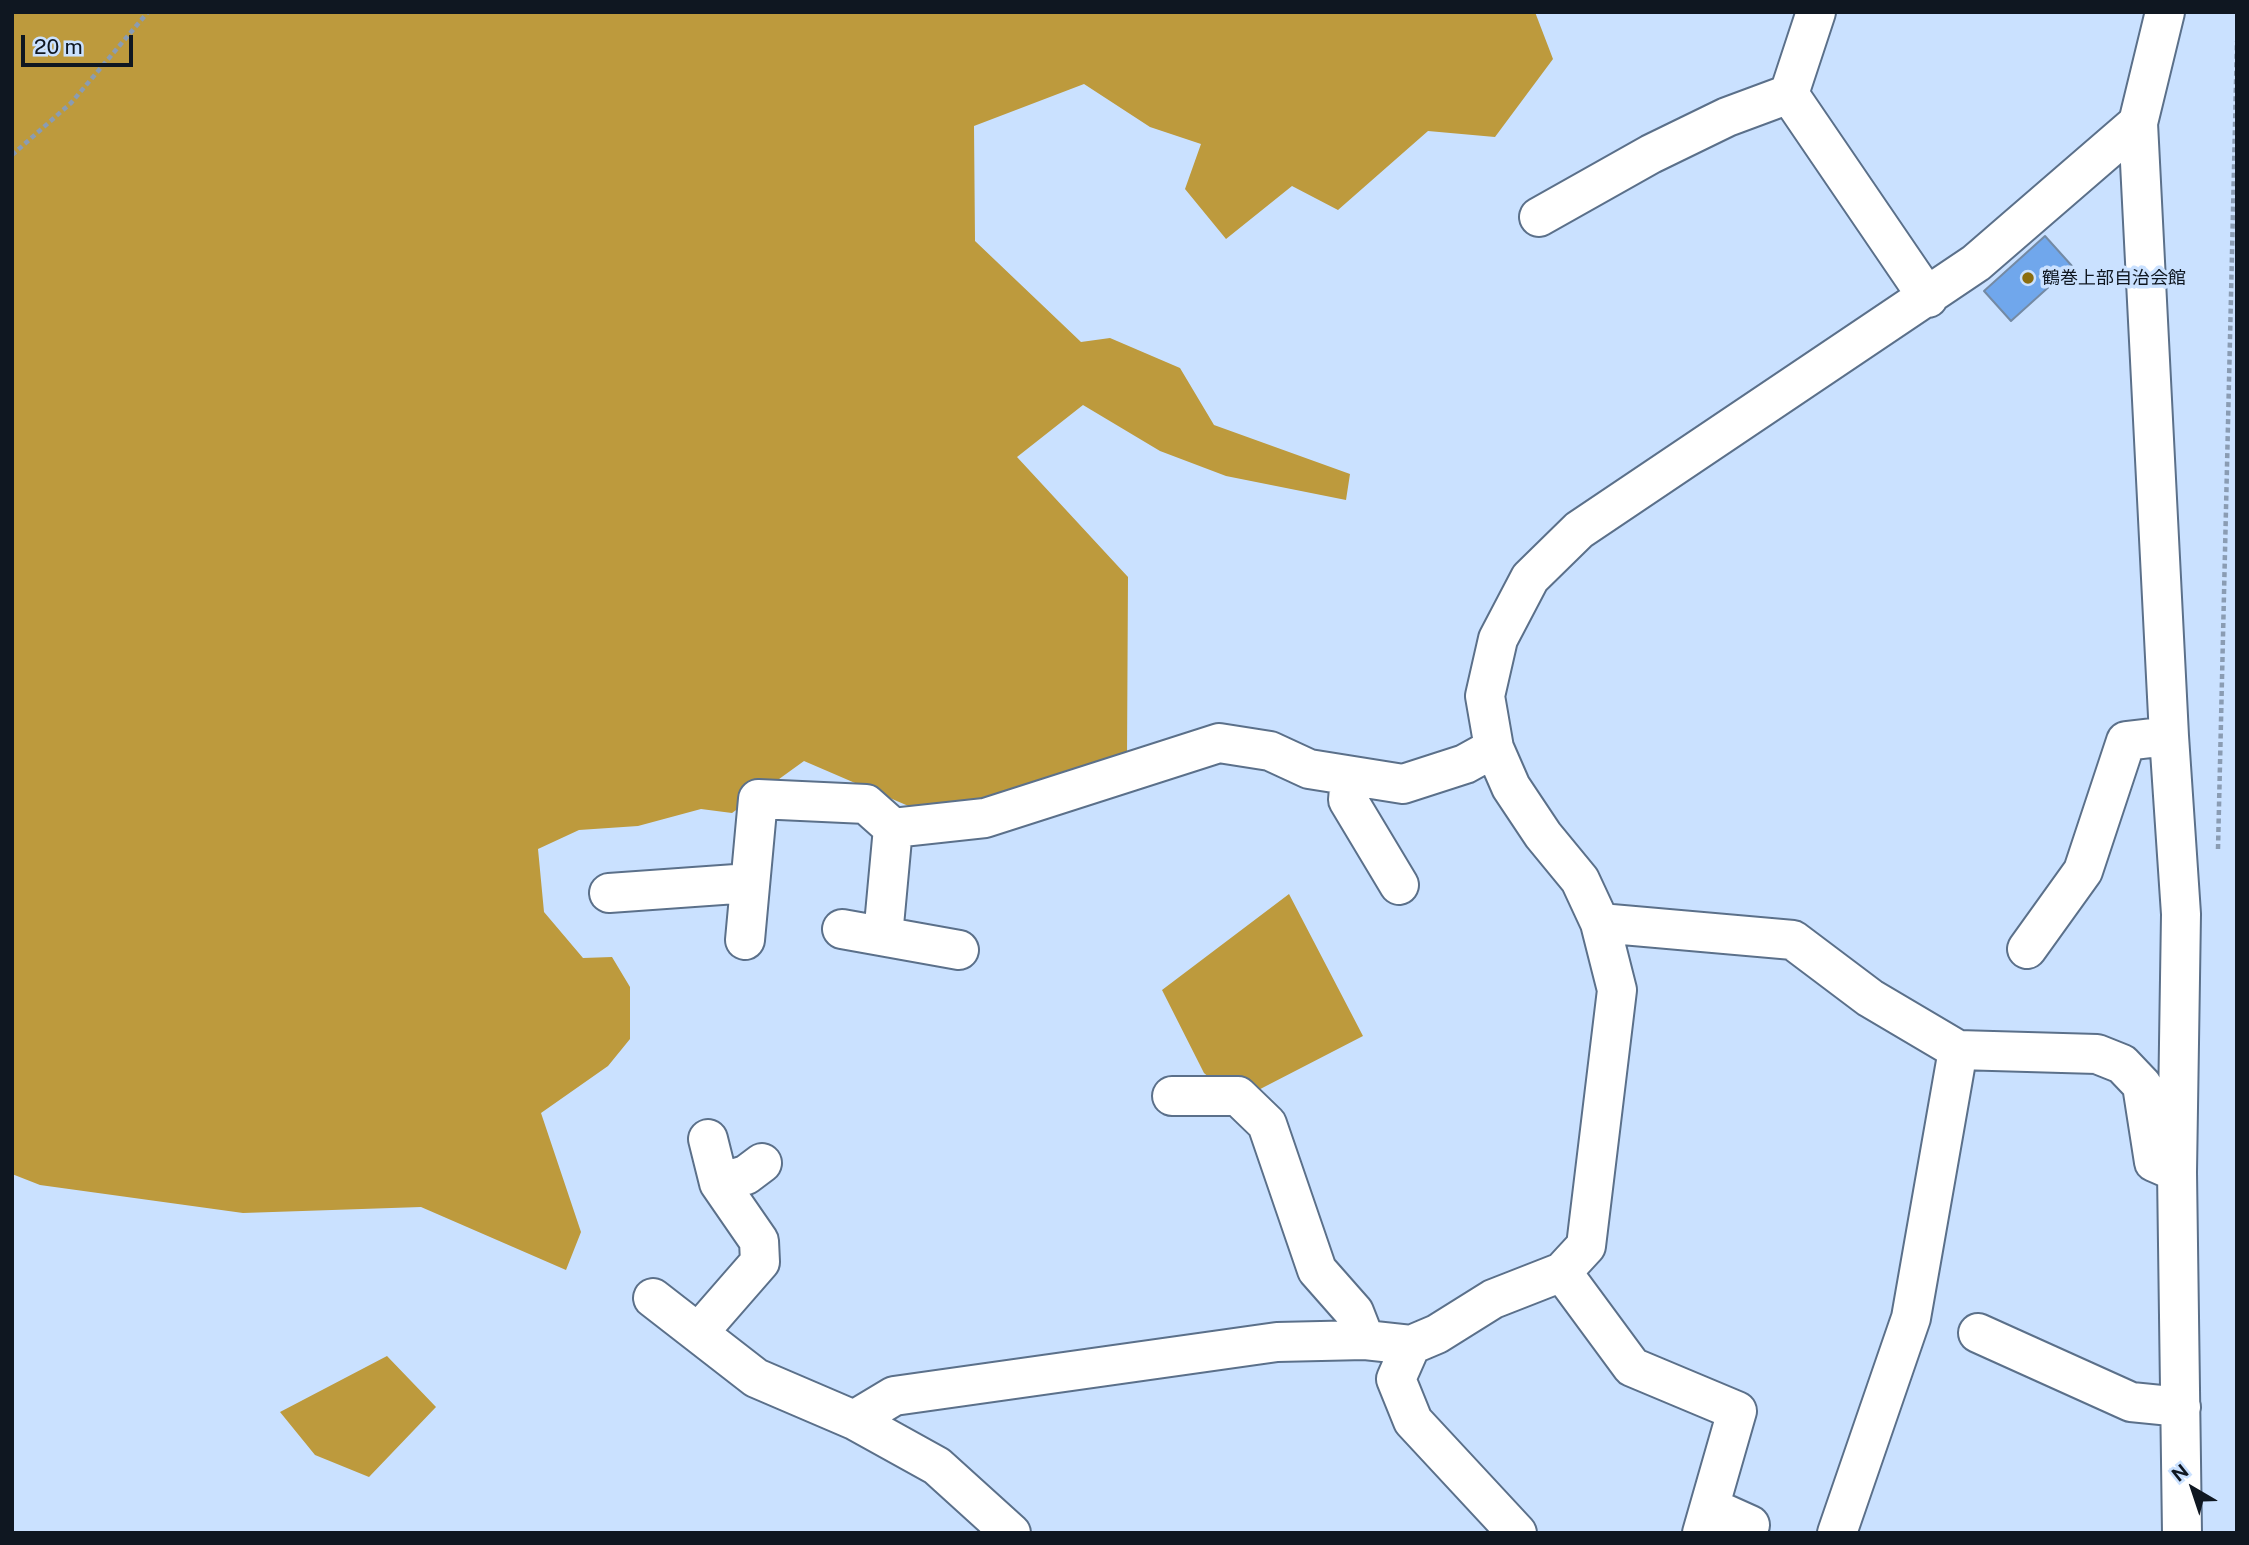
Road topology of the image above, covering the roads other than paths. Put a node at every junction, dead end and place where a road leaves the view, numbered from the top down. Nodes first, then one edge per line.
1 (1816, 12) edge
2 (2165, 12) edge
3 (1789, 94) junction
4 (2138, 124) junction
5 (1539, 217) dead end
6 (1928, 298) junction
7 (2169, 736) junction
8 (1494, 748) junction
9 (1350, 777) junction
10 (893, 828) junction
11 (750, 883) junction
12 (1399, 885) dead end
13 (610, 893) dead end
14 (1600, 923) junction
15 (842, 929) dead end
16 (883, 936) junction
17 (745, 940) dead end
18 (2027, 949) dead end
19 (959, 950) dead end
20 (1958, 1050) junction
21 (1172, 1096) dead end
22 (708, 1139) dead end
23 (762, 1164) dead end
24 (2177, 1172) junction
25 (719, 1182) junction
26 (1562, 1272) junction
27 (653, 1298) dead end
28 (699, 1332) junction
29 (1978, 1333) dead end
30 (1365, 1340) junction
31 (1411, 1345) junction
32 (2181, 1407) junction
33 (854, 1420) junction
34 (1706, 1520) edge
35 (1750, 1525) dead end
36 (1011, 1533) edge
37 (1517, 1533) edge
38 (1837, 1533) edge
39 (2182, 1533) edge

1 - 3 street
2 - 4 street
3 - 5 street
3 - 6 street
4 - 6 street
4 - 7 street
6 - 8 street
7 - 18 street
7 - 24 street
8 - 9 street
8 - 14 street
9 - 10 street
9 - 12 street
10 - 11 street
10 - 16 street
11 - 13 street
11 - 17 street
14 - 20 street
14 - 26 street
15 - 16 street
16 - 19 street
20 - 24 street
20 - 38 street
21 - 30 street
22 - 25 street
23 - 25 street
24 - 32 street
25 - 28 street
26 - 31 street
26 - 34 street
27 - 28 street
28 - 33 street
29 - 32 street
30 - 31 street
30 - 33 street
31 - 37 street
32 - 39 street
33 - 36 street
34 - 35 street

